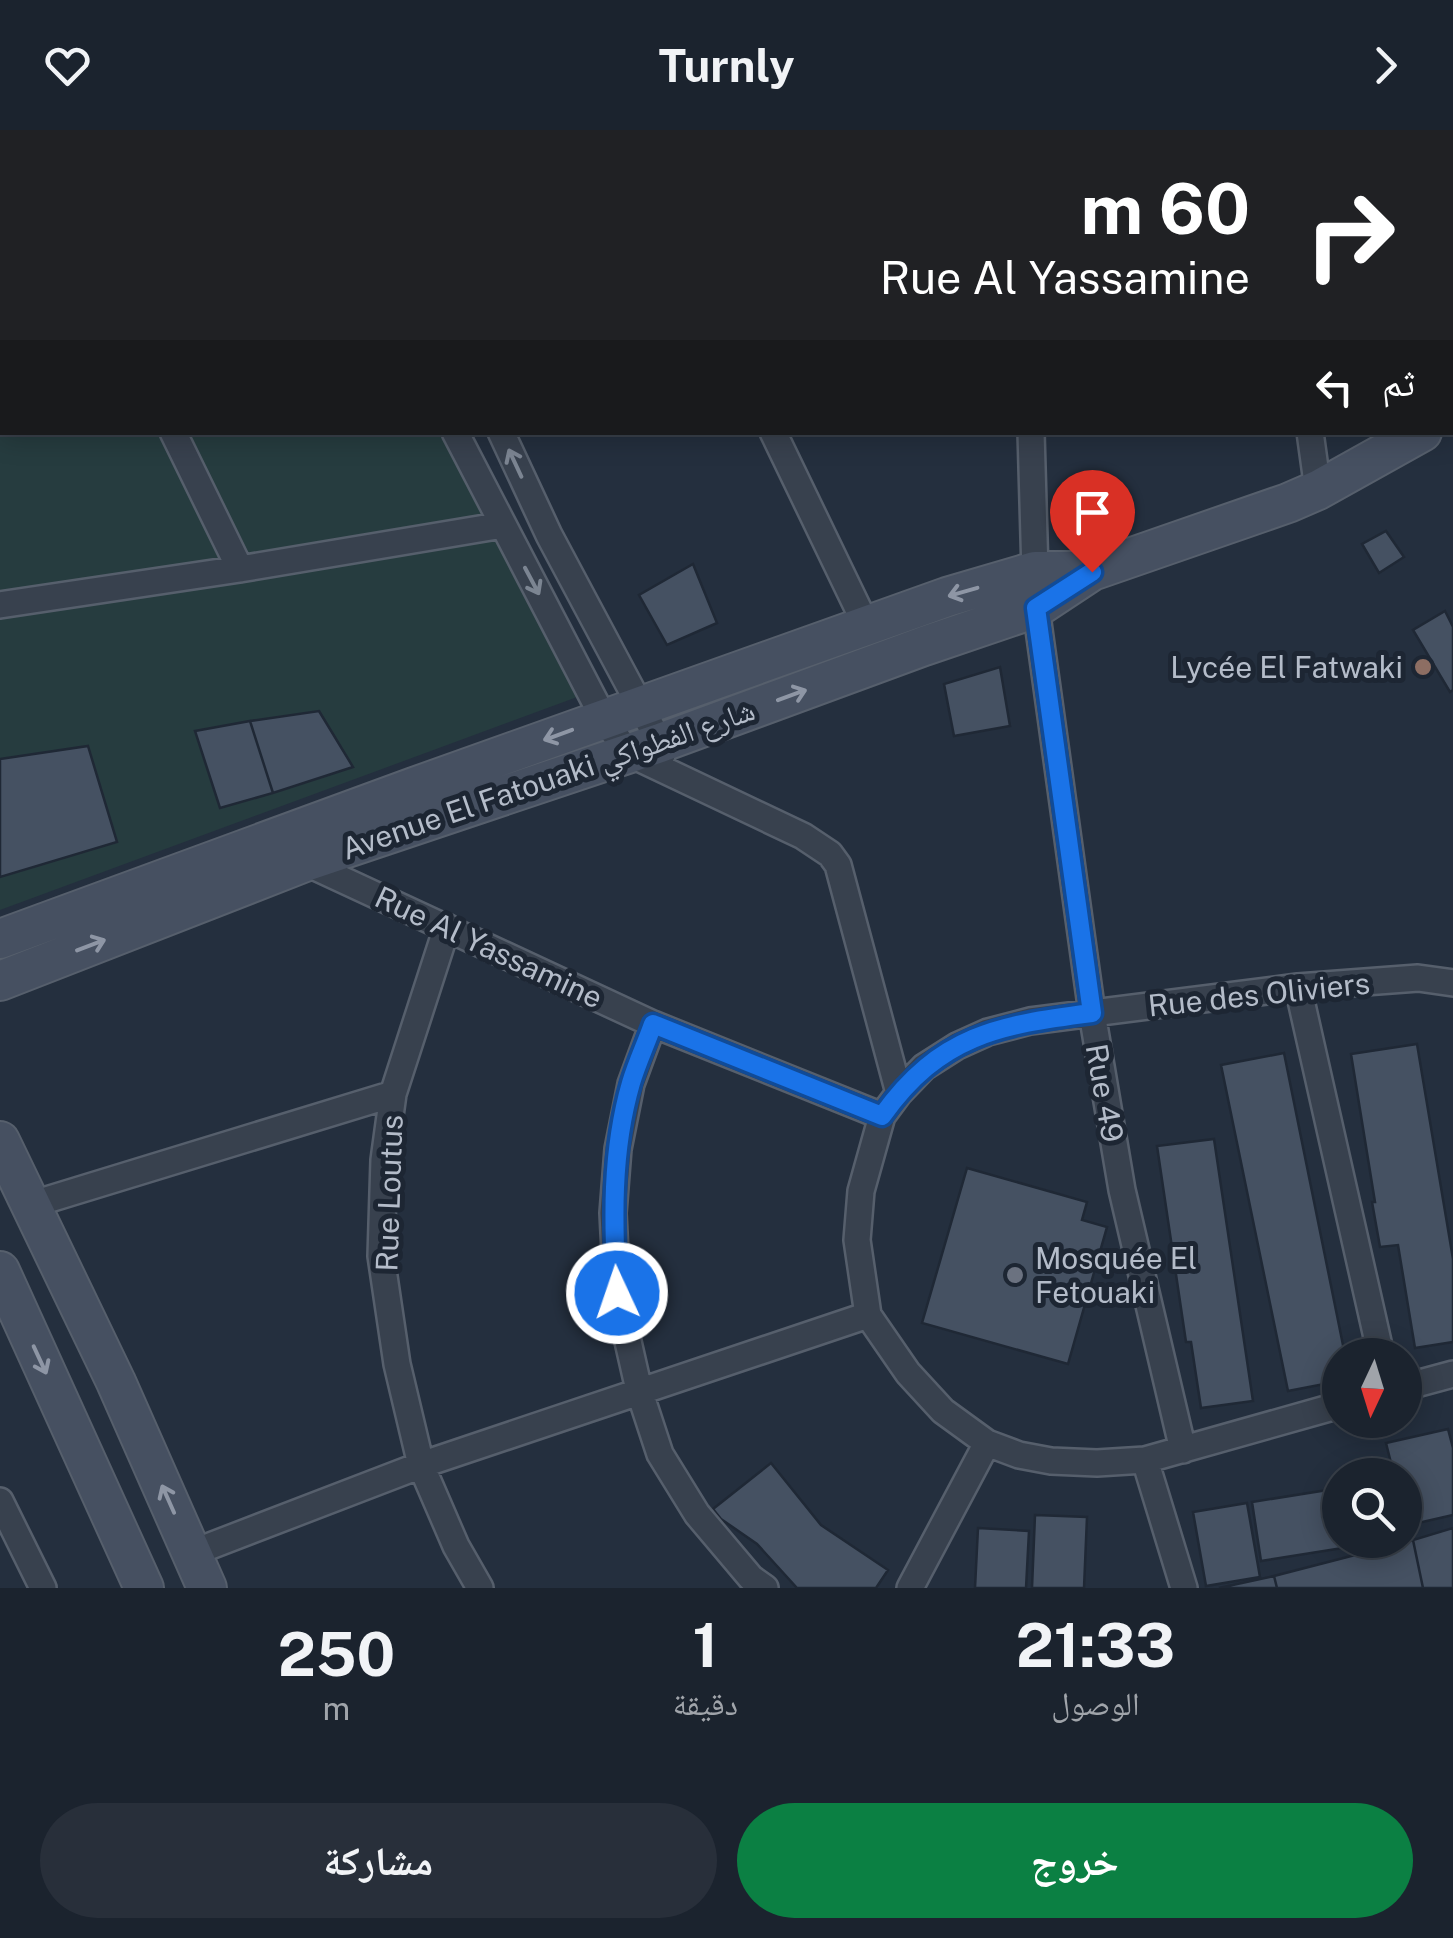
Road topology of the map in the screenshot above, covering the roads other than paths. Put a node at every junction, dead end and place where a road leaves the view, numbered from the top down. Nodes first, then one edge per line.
1 (174, 435) edge
2 (457, 435) edge
3 (502, 435) edge
4 (773, 435) edge
5 (1032, 435) edge
6 (1310, 435) edge
7 (1417, 435) edge
8 (1318, 490) junction
9 (503, 525) junction
10 (240, 570) junction
11 (1036, 571) junction
12 (1092, 572) junction
13 (0, 604) edge
14 (1036, 608) junction
15 (867, 627) junction
16 (641, 706) junction
17 (604, 719) junction
18 (651, 756) junction
19 (264, 842) junction
20 (305, 862) junction
21 (448, 927) junction
22 (0, 939) edge
23 (0, 981) edge
24 (1453, 982) edge
25 (1298, 987) junction
26 (1092, 1013) junction
27 (653, 1024) junction
28 (392, 1094) junction
29 (898, 1094) junction
30 (882, 1116) junction
31 (0, 1140) edge
32 (30, 1206) junction
33 (0, 1271) edge
34 (868, 1314) junction
35 (1377, 1338) edge
36 (1453, 1374) edge
37 (1422, 1382) edge
38 (639, 1390) junction
39 (1322, 1410) edge
40 (987, 1443) junction
41 (1184, 1450) junction
42 (1145, 1460) junction
43 (421, 1465) junction
44 (0, 1500) edge
45 (192, 1552) junction
46 (43, 1588) edge
47 (144, 1588) edge
48 (207, 1588) edge
49 (480, 1588) edge
50 (765, 1588) edge
51 (910, 1588) edge
52 (1184, 1588) edge

1 - 10 street
2 - 9 street
16 -> 3 street
4 - 15 street
5 - 11 street, Rue 49
6 - 8 street
7 - 8 main road, Avenue El Fatouaki شارع الفطواكي
8 - 12 main road, Avenue El Fatouaki شارع الفطواكي
9 - 10 street
9 -> 17 street
10 - 13 street
11 - 12 main road, Avenue El Fatouaki شارع الفطواكي
11 - 14 street, Rue 49
11 -> 15 main road, Avenue El Fatouaki شارع الفطواكي
12 - 14 main road, Avenue El Fatouaki شارع الفطواكي
18 -> 14 main road, Avenue El Fatouaki شارع الفطواكي
14 - 26 street, Rue 49
15 - 16 main road, Avenue El Fatouaki شارع الفطواكي
16 - 17 main road, Avenue El Fatouaki شارع الفطواكي
16 - 18 street
17 - 18 street
17 -> 19 main road, Avenue El Fatouaki شارع الفطواكي
18 - 20 main road, Avenue El Fatouaki شارع الفطواكي
18 - 29 street
19 - 20 street, Rue Al Yassamine
19 - 22 main road, Avenue El Fatouaki شارع الفطواكي
20 - 21 street, Rue Al Yassamine
23 -> 20 main road, Avenue El Fatouaki شارع الفطواكي
21 - 27 street, Rue Al Yassamine
21 - 28 street, Rue Loutus
24 - 25 street, Rue des Oliviers
25 - 26 street, Rue des Oliviers
25 - 35 street
26 - 29 street, Rue des Oliviers
26 - 41 street, Rue 49
27 - 30 street, Rue Al Yassamine
27 - 38 street
28 - 32 street
28 - 43 street, Rue Loutus
29 - 30 street, Rue des Oliviers
30 - 34 street, Rue des Oliviers
31 - 32 main road
45 -> 32 main road
33 -> 47 main road
34 - 38 street
34 - 40 street, Rue des Oliviers
36 - 37 street
38 - 43 street
38 - 50 street
39 - 41 street, Rue des Oliviers
40 - 42 street, Rue des Oliviers
40 - 51 street
41 - 42 street, Rue des Oliviers
42 - 52 street
43 - 45 street
43 - 49 street, Rue Loutus
44 - 46 street
45 - 48 main road

